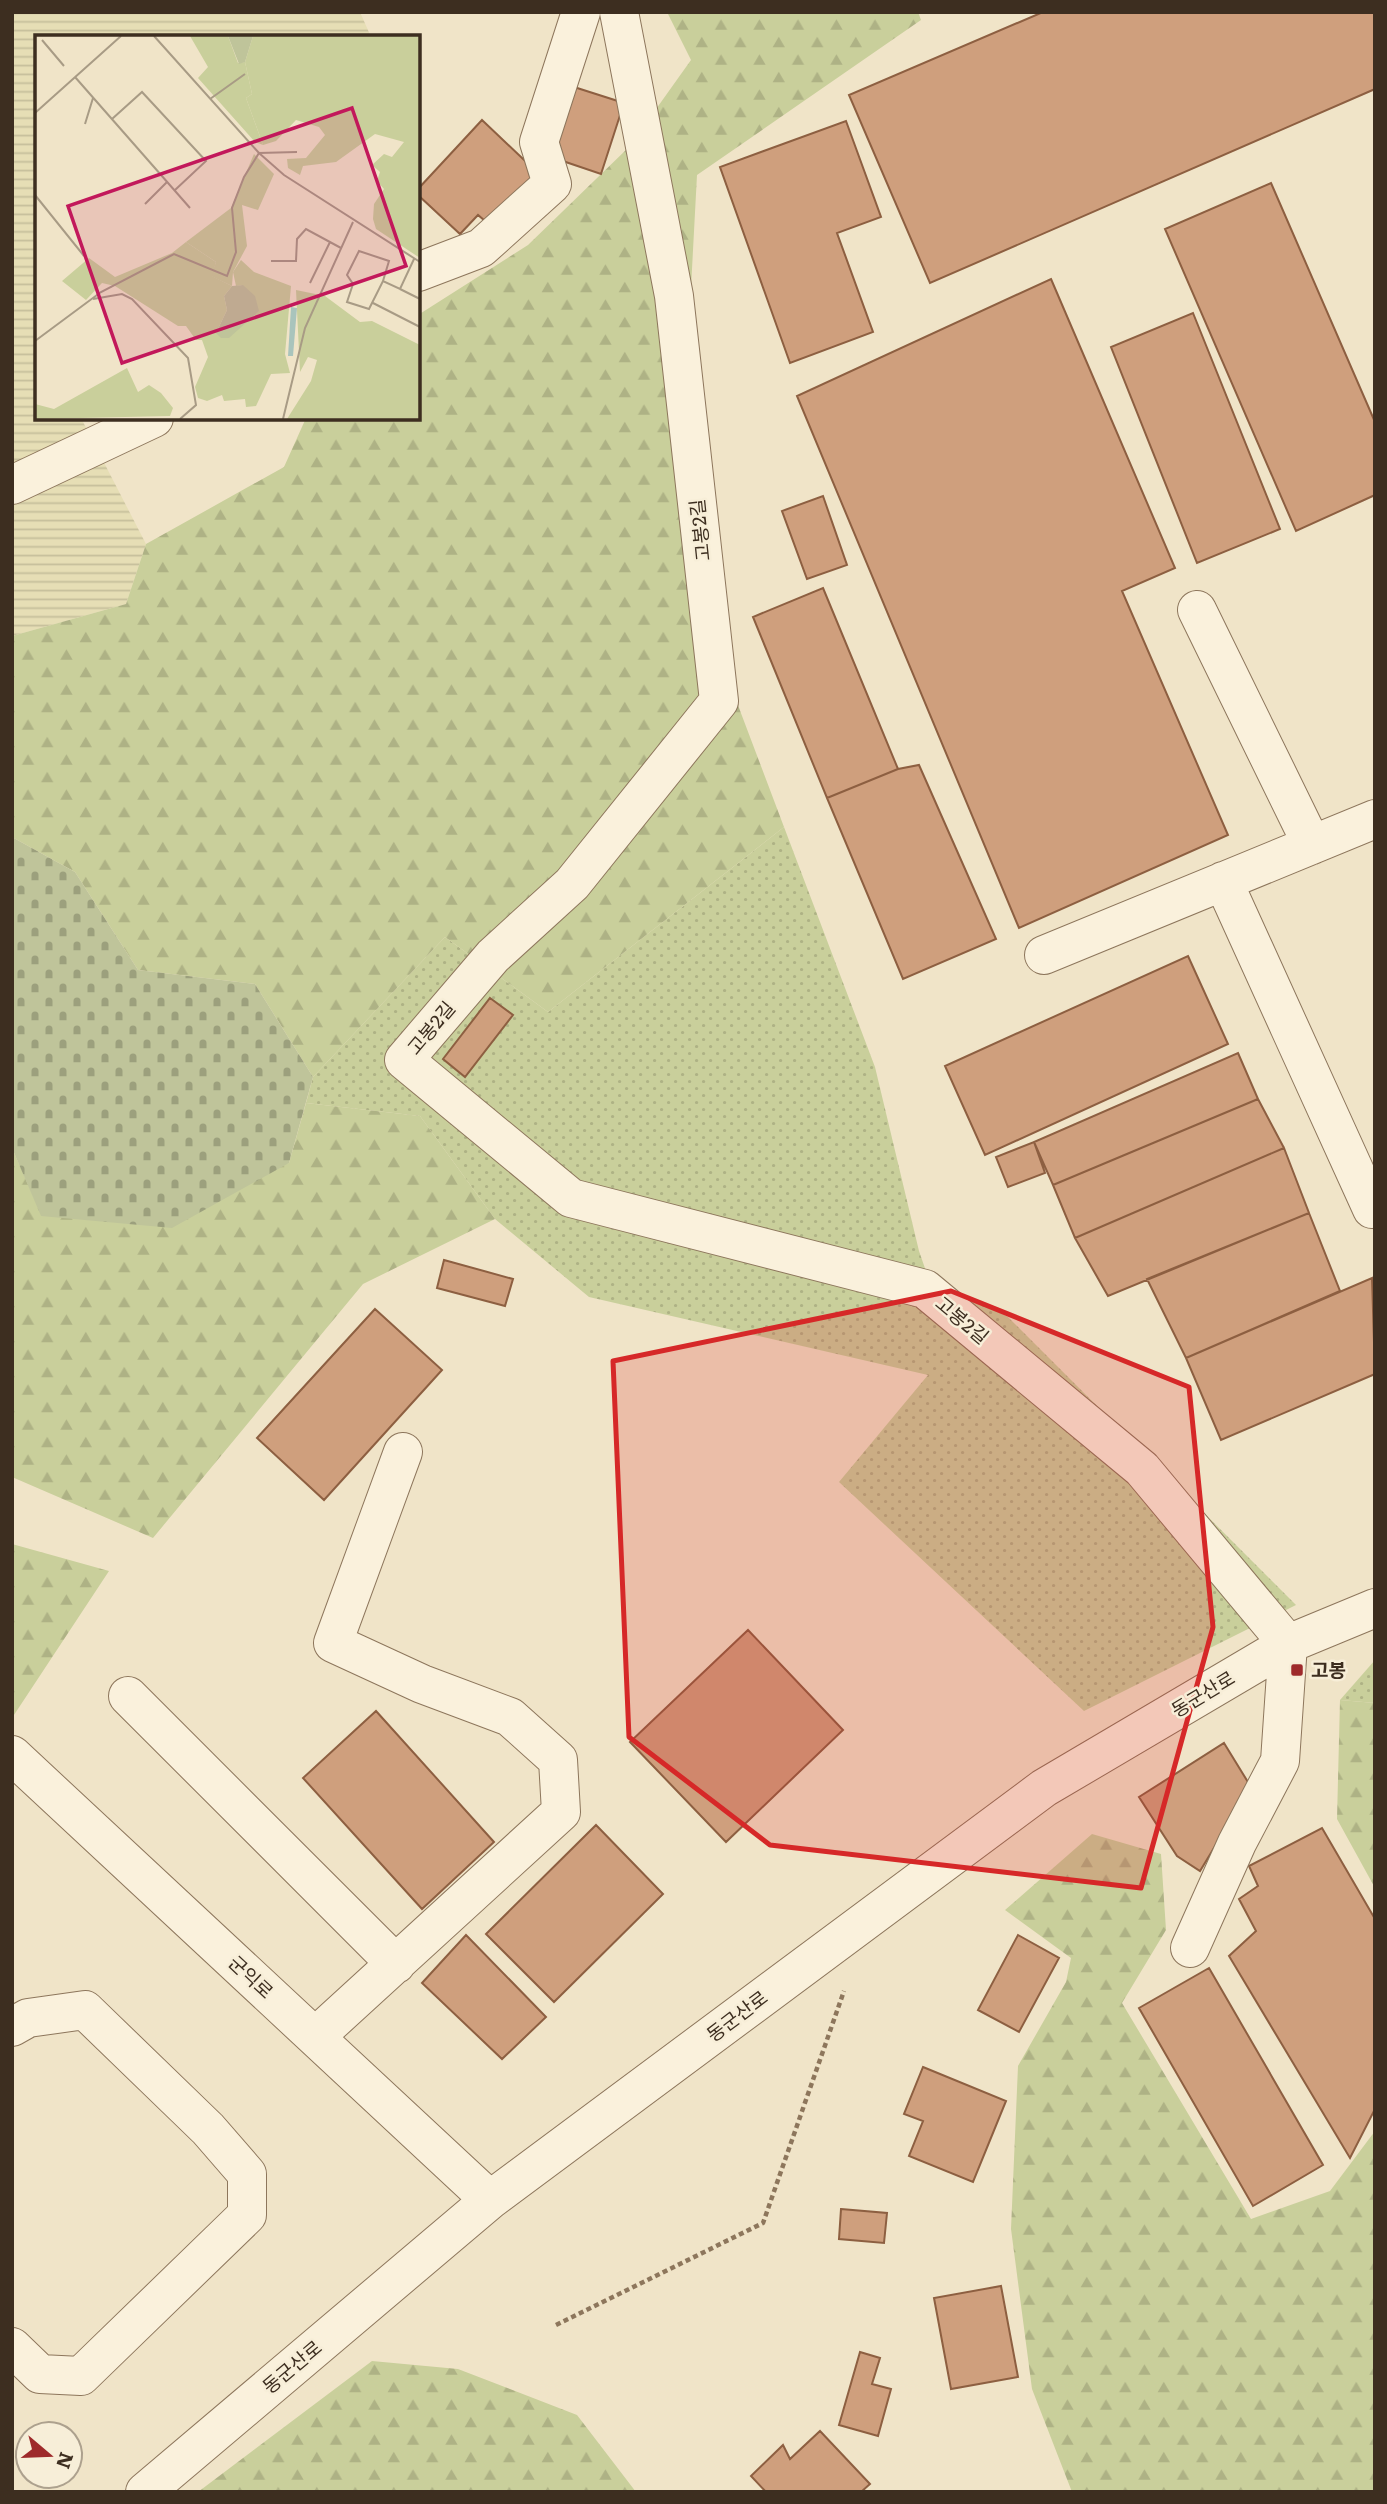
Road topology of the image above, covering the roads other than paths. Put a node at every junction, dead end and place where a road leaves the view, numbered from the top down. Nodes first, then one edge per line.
1 (581, 12) edge
2 (619, 12) edge
3 (420, 271) edge
4 (150, 420) edge
5 (12, 485) edge
6 (1197, 610) dead end
7 (1375, 819) edge
8 (1312, 845) junction
9 (1223, 881) junction
10 (1044, 955) dead end
11 (1375, 1208) edge
12 (403, 1452) dead end
13 (1375, 1608) edge
14 (1288, 1644) junction
15 (128, 1696) dead end
16 (12, 1755) edge
17 (1190, 1948) dead end
18 (396, 1964) junction
19 (12, 2027) edge
20 (315, 2037) junction
21 (489, 2200) junction
22 (12, 2347) edge
23 (145, 2492) edge

1 - 3 street
2 - 14 street, 고봉2길
4 - 5 street
6 - 8 street
7 - 8 street
8 - 9 street
9 - 10 street
9 - 11 street
12 - 18 street
13 - 14 street, 동군산로
14 - 17 street
14 - 21 street, 동군산로
15 - 18 street
16 - 20 street, 군익로
18 - 20 street
19 - 22 street
20 - 21 street, 군익로
21 - 23 street, 동군산로

